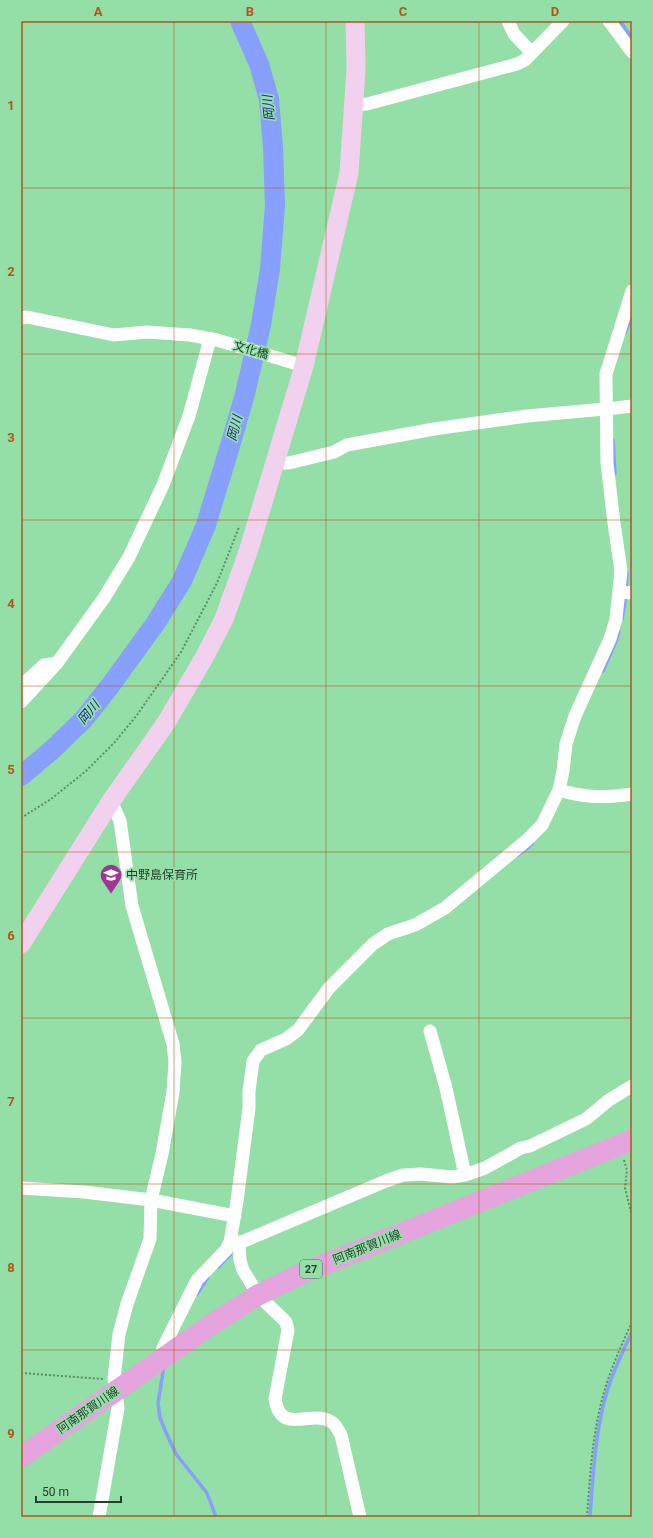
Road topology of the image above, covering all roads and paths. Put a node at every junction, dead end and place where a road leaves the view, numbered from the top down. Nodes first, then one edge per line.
1 (355, 21) edge
2 (508, 21) edge
3 (609, 21) edge
4 (561, 22) edge
5 (630, 46) edge
6 (532, 53) junction
7 (354, 106) junction
8 (632, 291) edge
9 (21, 318) edge
10 (213, 340) junction
11 (304, 366) junction
12 (632, 406) edge
13 (606, 410) junction
14 (276, 463) junction
15 (241, 521) dead end
16 (626, 592) edge
17 (56, 663) junction
18 (21, 686) edge
19 (21, 702) edge
20 (559, 790) junction
21 (632, 794) edge
22 (111, 801) junction
23 (21, 818) edge
24 (21, 944) edge
25 (430, 1031) dead end
26 (632, 1086) edge
27 (626, 1143) edge
28 (465, 1175) junction
29 (21, 1188) edge
30 (151, 1200) junction
31 (235, 1216) junction
32 (632, 1216) edge
33 (235, 1242) junction
34 (258, 1295) junction
35 (632, 1322) edge
36 (161, 1358) junction
37 (21, 1373) edge
38 (115, 1385) junction
39 (21, 1457) edge
40 (99, 1517) edge
41 (360, 1517) edge
42 (587, 1517) edge

1 - 7 street
2 - 6 street
3 - 5 street
4 - 6 street
6 - 7 street
7 - 11 street
8 - 13 street
9 - 10 street, 文化橋
10 - 11 street, 文化橋
10 - 17 street
11 - 14 street
12 - 13 street
13 - 14 street
13 - 16 street
14 - 22 street
15 - 23 path
16 - 20 street
17 - 18 street
17 - 19 street
20 - 21 street
20 - 31 street
22 - 24 street
22 - 30 street
25 - 28 street
26 - 28 street
27 - 32 path
27 - 34 main road, 阿南那賀川線 / 27
28 - 33 street
29 - 30 street
30 - 31 street
30 - 38 street
31 - 33 street
33 - 34 street
33 - 36 street
34 - 36 main road, 阿南那賀川線 / 27
34 - 41 street
35 - 42 path
36 - 38 main road, 阿南那賀川線 / 27
37 - 38 path
38 - 39 main road, 阿南那賀川線 / 27
38 - 40 street

